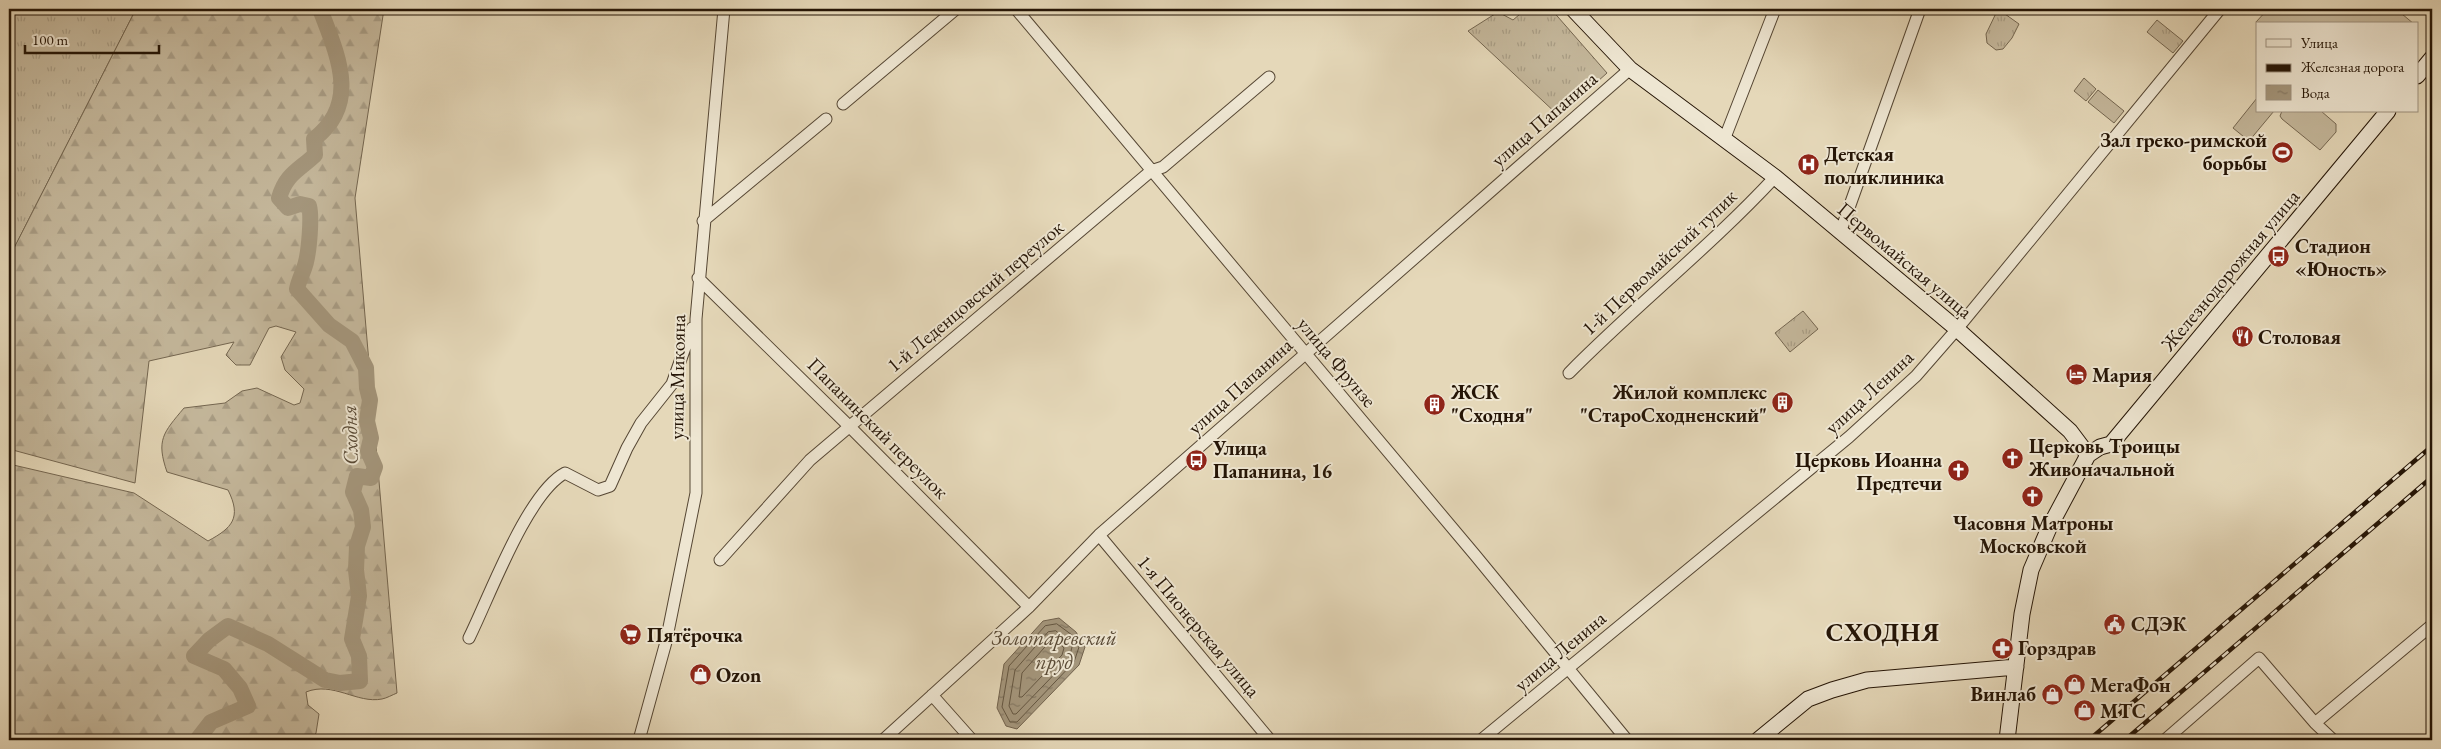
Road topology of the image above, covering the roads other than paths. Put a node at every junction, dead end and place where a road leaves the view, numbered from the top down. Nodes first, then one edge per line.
1 (724, 9) edge
2 (956, 9) edge
3 (1016, 9) edge
4 (1573, 9) edge
5 (1775, 9) edge
6 (1920, 9) edge
7 (2220, 9) edge
8 (2432, 58) edge
9 (1630, 69) junction
10 (2418, 75) edge
11 (1269, 77) dead end
12 (843, 104) dead end
13 (2387, 112) edge
14 (826, 119) dead end
15 (1724, 140) junction
16 (1151, 171) junction
17 (1775, 177) junction
18 (703, 221) junction
19 (1840, 233) junction
20 (698, 278) junction
21 (696, 320) junction
22 (1957, 329) junction
23 (1304, 353) junction
24 (1569, 374) dead end
25 (850, 427) junction
26 (2088, 455) junction
27 (1099, 535) junction
28 (720, 560) dead end
29 (1029, 607) junction
30 (2432, 625) edge
31 (470, 638) dead end
32 (2016, 667) junction
33 (1568, 669) junction
34 (932, 695) junction
35 (2315, 723) junction
36 (639, 740) edge
37 (883, 740) edge
38 (972, 740) edge
39 (1270, 740) edge
40 (1482, 740) edge
41 (1627, 740) edge
42 (1758, 740) edge
43 (2007, 740) edge
44 (2165, 740) edge
45 (2333, 740) edge

1 - 18 street, улица Микояна
2 - 12 street
3 - 16 street, улица Фрунзе
4 - 9 main road, Первомайская улица
5 - 15 street
6 - 19 street
7 - 22 street, улица Ленина
8 - 10 main road
9 - 15 main road, Первомайская улица
9 - 23 street, улица Папанина
11 - 16 street, 1-й Леденцовский переулок
13 - 26 main road, Железнодорожная улица
14 - 18 street
15 - 17 main road, Первомайская улица
16 - 23 street, улица Фрунзе
16 - 25 street, 1-й Леденцовский переулок
17 - 19 main road, Первомайская улица
17 - 24 street, 1-й Первомайский тупик
18 - 20 street, улица Микояна
19 - 22 main road, Первомайская улица
20 - 21 street, улица Микояна
20 - 25 street, Папанинский переулок
21 - 31 street
21 - 36 street, улица Микояна
22 - 26 main road, Первомайская улица
22 - 33 street, улица Ленина
23 - 27 street, улица Папанина
23 - 33 street, улица Фрунзе
25 - 28 street, 1-й Леденцовский переулок
25 - 29 street, Папанинский переулок
26 - 32 main road
27 - 29 street, улица Папанина
27 - 39 street, 1-я Пионерская улица
29 - 34 street, улица Папанина
30 - 35 street
32 - 42 main road
32 - 43 main road
33 - 40 street, улица Ленина
33 - 41 street, улица Фрунзе
34 - 37 street, улица Папанина
34 - 38 street
35 - 44 street
35 - 45 street

